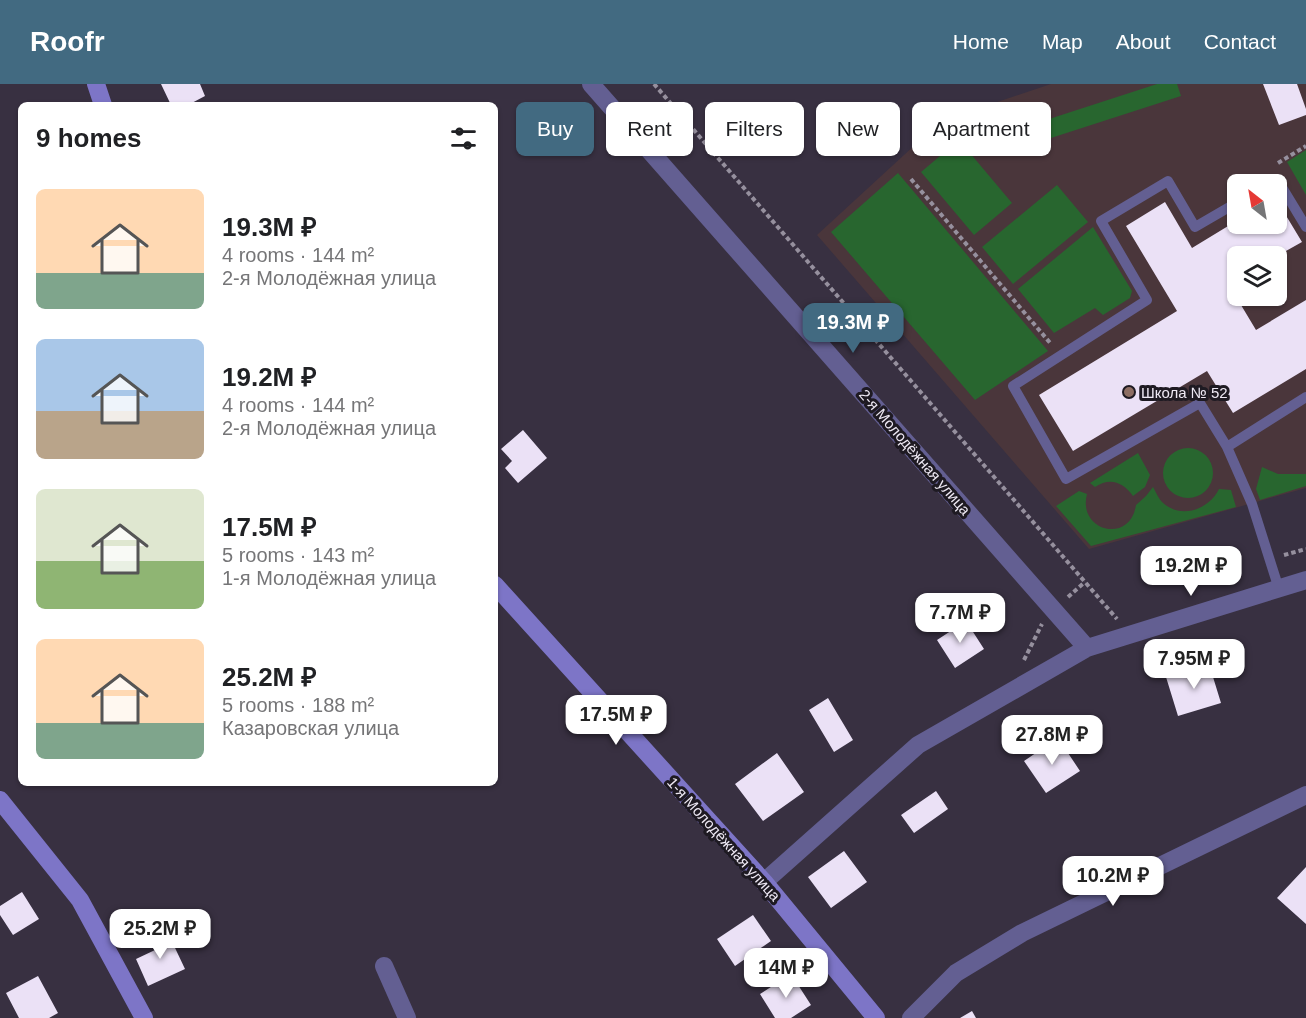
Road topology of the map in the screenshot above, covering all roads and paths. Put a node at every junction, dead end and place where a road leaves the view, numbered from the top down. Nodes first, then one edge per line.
1 (96, 84) edge
2 (591, 84) edge
3 (654, 84) edge
4 (102, 102) edge
5 (910, 179) dead end
6 (1287, 196) edge
7 (1227, 208) edge
8 (1306, 227) edge
9 (1057, 351) dead end
10 (1306, 397) edge
11 (1227, 447) junction
12 (1306, 580) edge
13 (498, 588) edge
14 (1279, 589) junction
15 (1119, 621) dead end
16 (1087, 648) junction
17 (1306, 795) edge
18 (0, 800) edge
19 (764, 882) junction
20 (384, 966) dead end
21 (144, 1018) edge
22 (407, 1018) edge
23 (876, 1018) edge
24 (911, 1018) edge

1 - 4 street
2 - 16 street, 2-я Молодёжная улица
3 - 15 path
5 - 9 path
6 - 8 lane
7 - 11 lane
10 - 11 lane
11 - 14 lane
12 - 14 street
13 - 19 street, 1-я Молодёжная улица
14 - 16 street
16 - 19 street
17 - 24 street
18 - 21 street
19 - 23 street, 1-я Молодёжная улица
20 - 22 street

